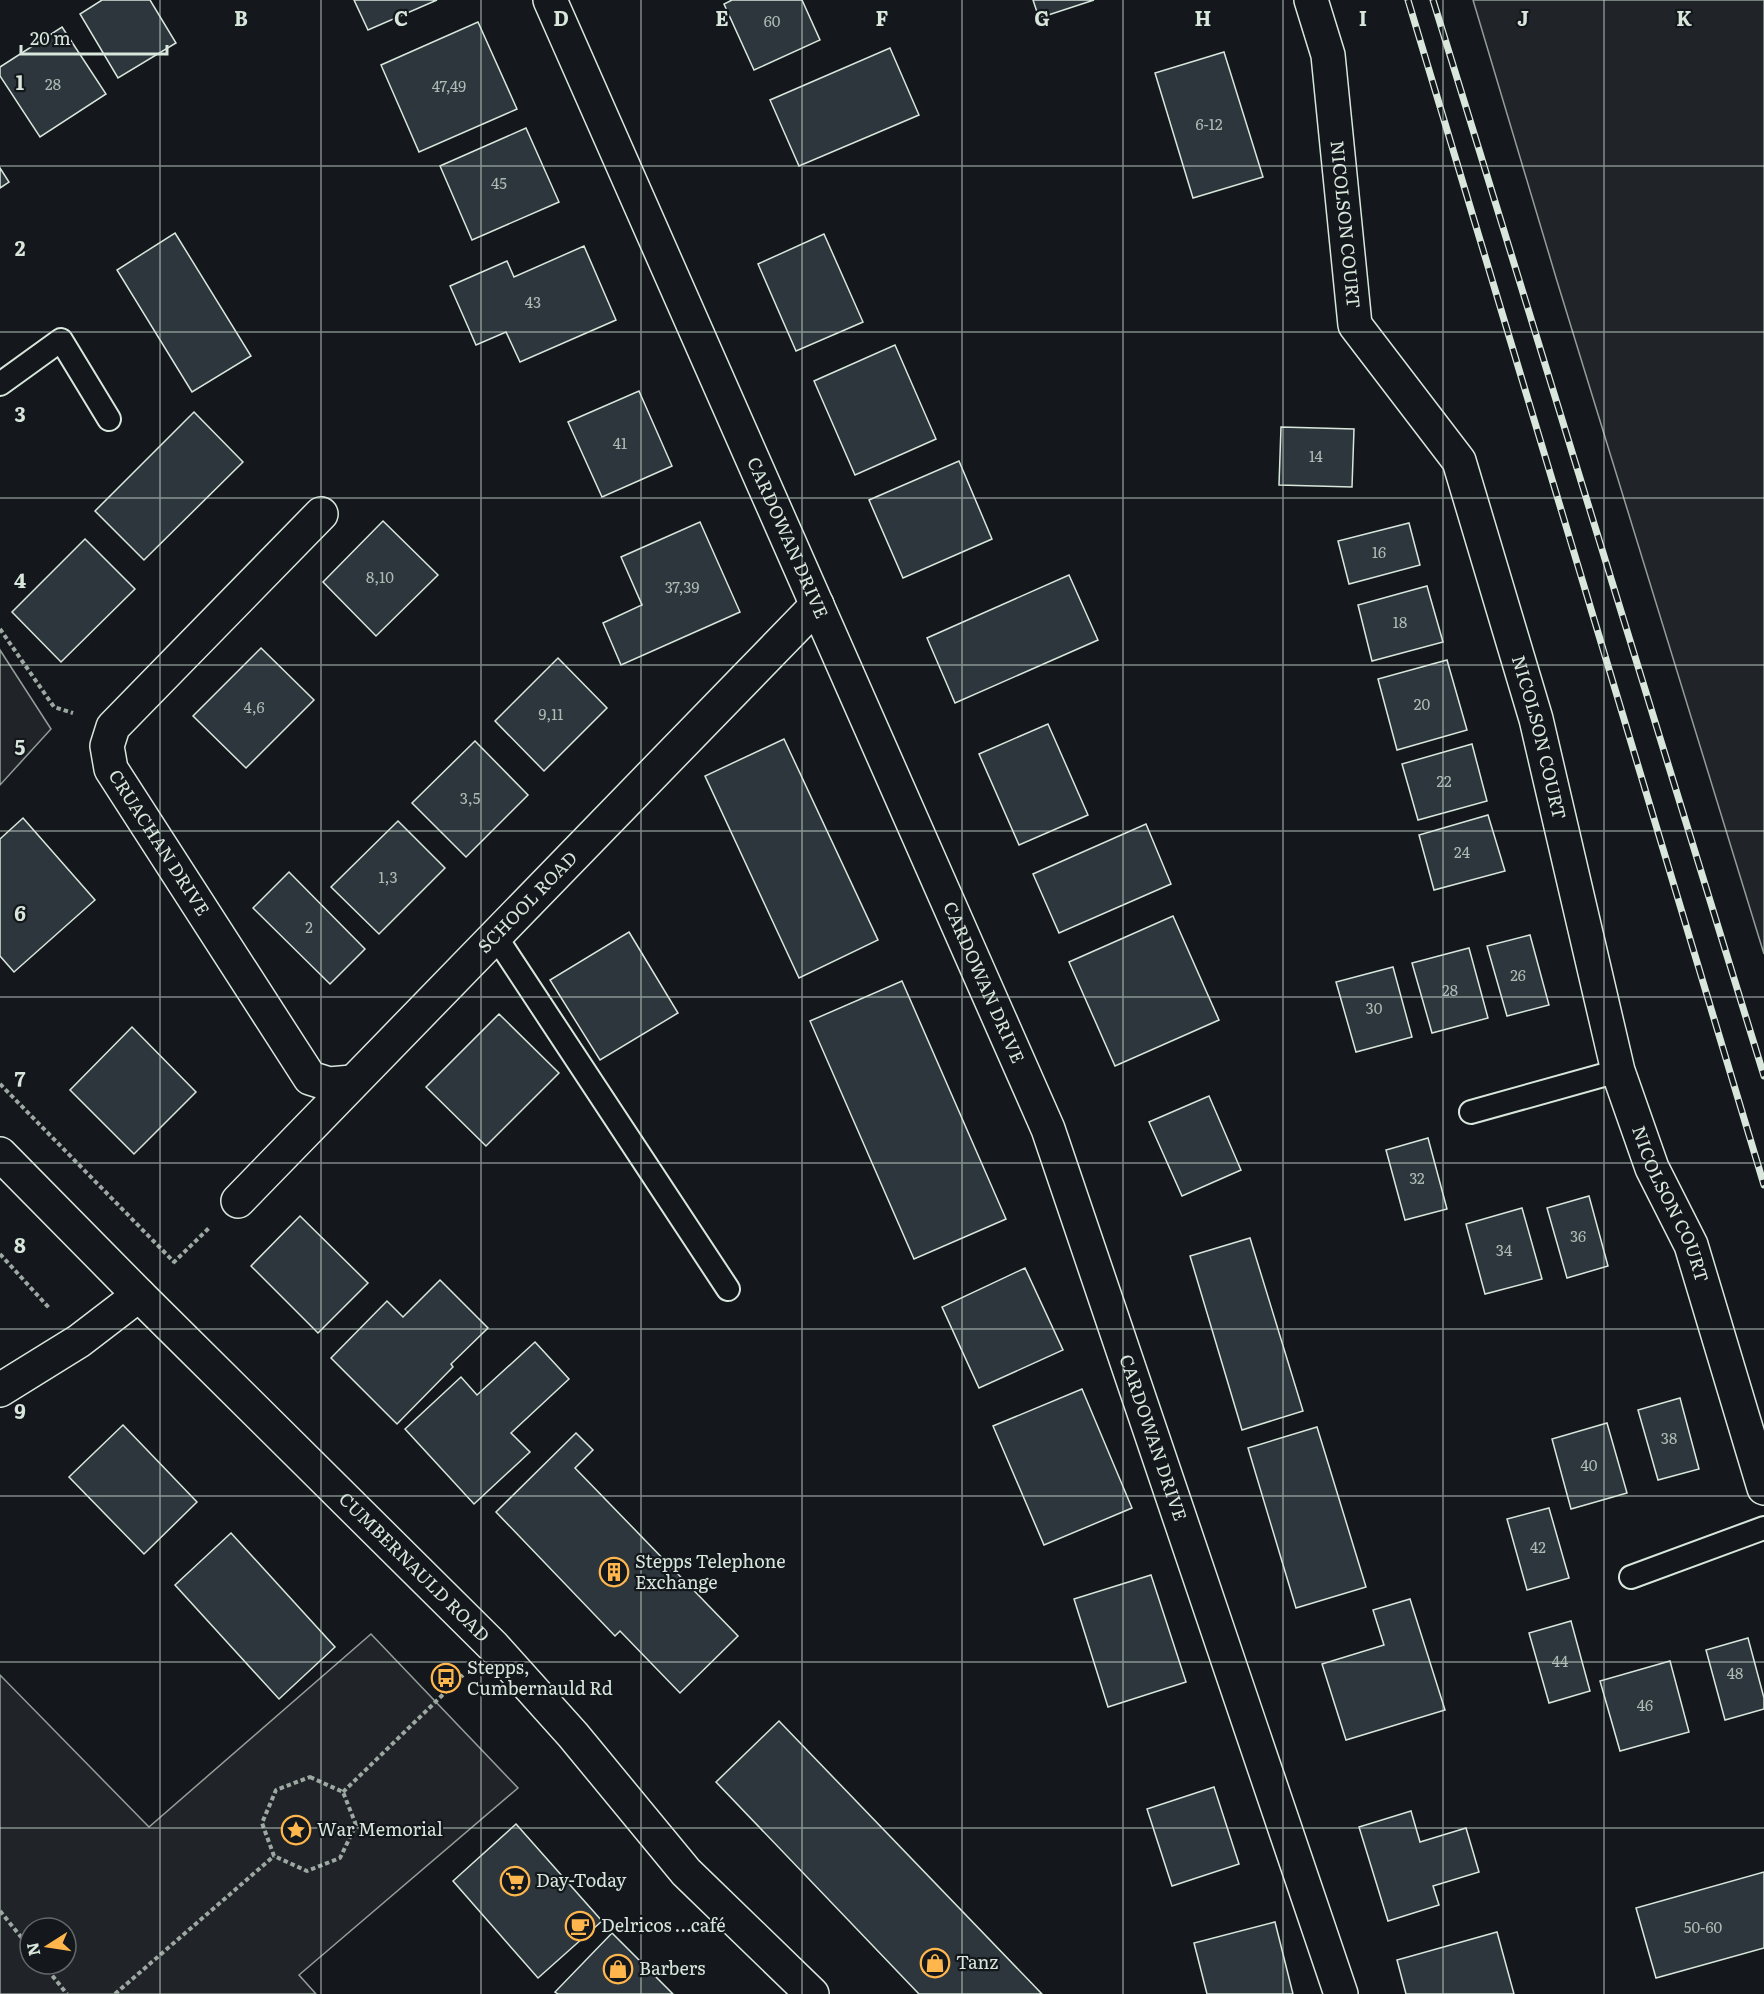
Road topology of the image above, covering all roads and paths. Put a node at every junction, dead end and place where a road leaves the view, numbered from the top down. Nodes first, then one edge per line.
1 (550, 0) edge
2 (1311, 0) edge
3 (0, 384) edge
4 (109, 418) dead end
5 (321, 514) dead end
6 (817, 605) junction
7 (0, 629) edge
8 (113, 727) junction
9 (496, 937) junction
10 (1618, 1071) junction
11 (352, 1082) junction
12 (0, 1084) edge
13 (1471, 1112) dead end
14 (0, 1154) edge
15 (238, 1201) joint
16 (0, 1254) edge
17 (174, 1262) junction
18 (729, 1289) dead end
19 (139, 1295) junction
20 (79, 1341) junction
21 (0, 1390) edge
22 (1764, 1488) edge
23 (1764, 1528) edge
24 (1631, 1577) dead end
25 (493, 1646) junction
26 (343, 1792) junction
27 (274, 1856) junction
28 (0, 1911) edge
29 (18, 1933) edge
30 (53, 1976) edge
31 (67, 1994) edge
32 (115, 1994) edge
33 (812, 1994) edge
34 (1341, 1994) edge

1 - 6 street, CARDOWAN DRIVE
2 - 10 street, NICOLSON COURT
3 - 4 lane
5 - 8 street
6 - 9 street, SCHOOL ROAD
6 - 34 street, CARDOWAN DRIVE
7 - 8 path
8 - 11 street, CRUACHAN DRIVE
9 - 11 street, SCHOOL ROAD
9 - 18 lane
10 - 13 lane
10 - 22 street, NICOLSON COURT
11 - 15 street, SCHOOL ROAD
12 - 17 path
14 - 19 street, CUMBERNAULD ROAD
15 - 17 path
16 - 20 path
17 - 19 path
19 - 20 street
19 - 25 street, CUMBERNAULD ROAD
20 - 21 street
23 - 24 lane
25 - 26 path
25 - 33 street, CUMBERNAULD ROAD
26 - 27 path
26 - 27 path
27 - 32 path
28 - 29 path
30 - 31 path

